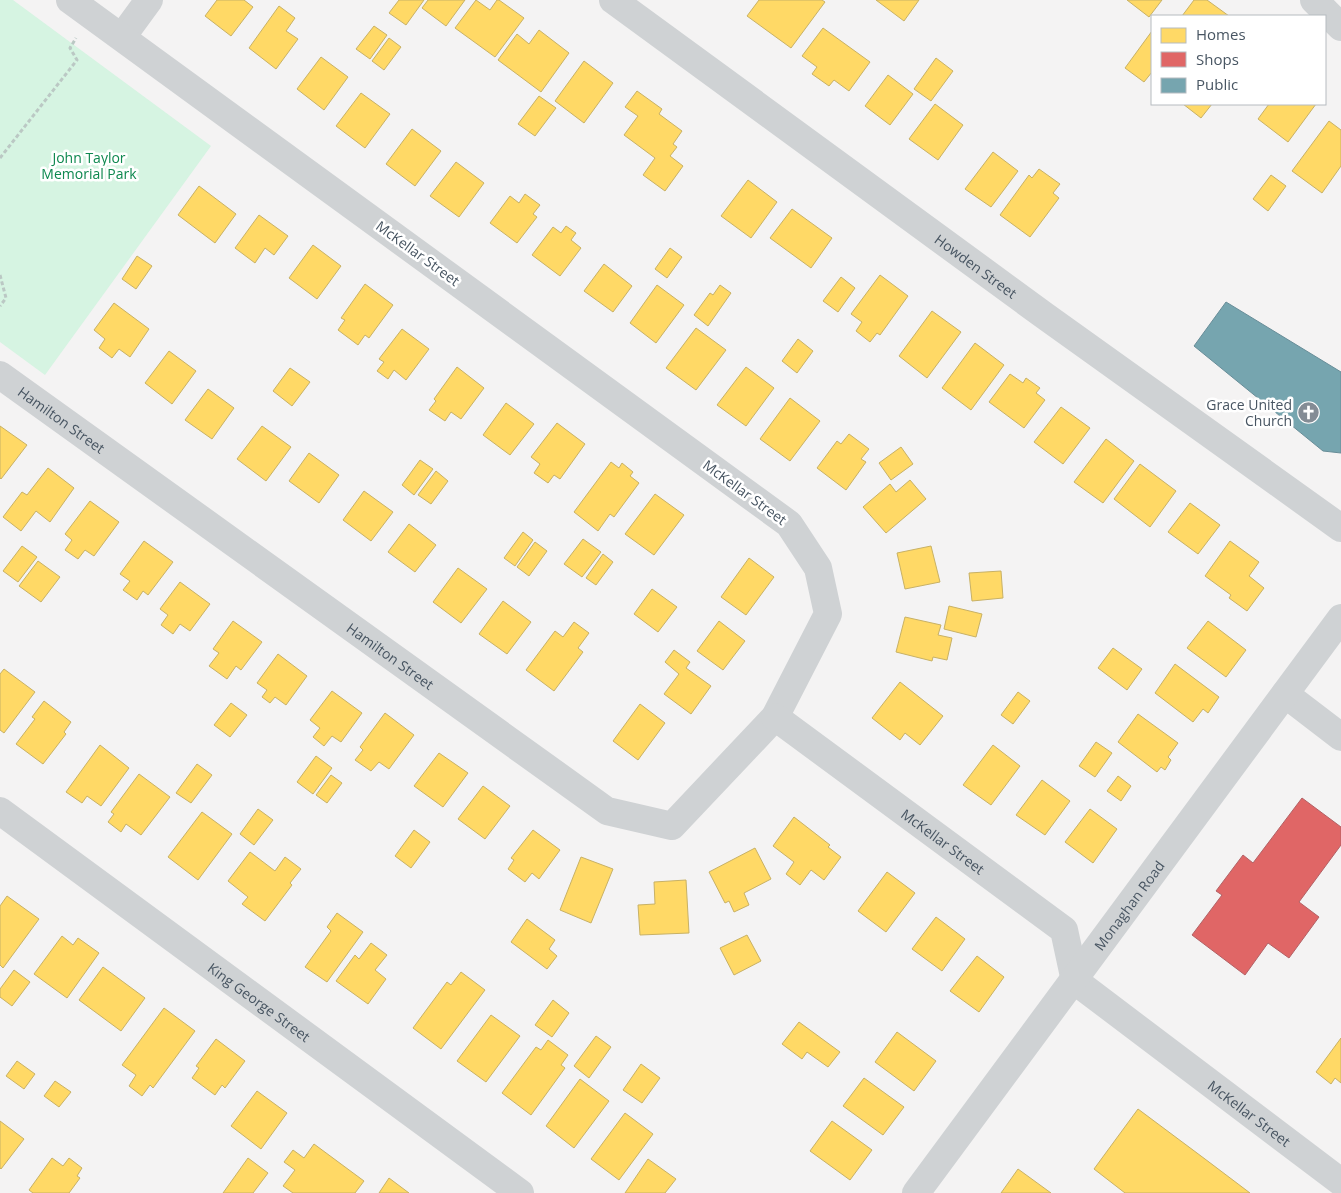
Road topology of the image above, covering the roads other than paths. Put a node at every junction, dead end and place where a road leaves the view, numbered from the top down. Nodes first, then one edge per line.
1 (149, 0) edge
2 (613, 0) edge
3 (1314, 0) edge
4 (81, 8) edge
5 (1341, 28) edge
6 (122, 37) junction
7 (0, 375) edge
8 (1341, 528) edge
9 (1341, 618) edge
10 (1285, 694) junction
11 (774, 717) junction
12 (1341, 737) edge
13 (0, 811) edge
14 (1075, 981) junction
15 (1341, 1182) edge
16 (520, 1193) edge
17 (916, 1193) edge

1 - 6 street
2 - 8 street, Howden Street
3 - 5 street
4 - 6 street, McKellar Street
6 - 11 street, McKellar Street
7 - 11 street, Hamilton Street
9 - 10 street, Monaghan Road
10 - 12 street
10 - 14 street, Monaghan Road
11 - 14 street, McKellar Street
13 - 16 street, King George Street
14 - 15 street, McKellar Street
14 - 17 street, Monaghan Road

